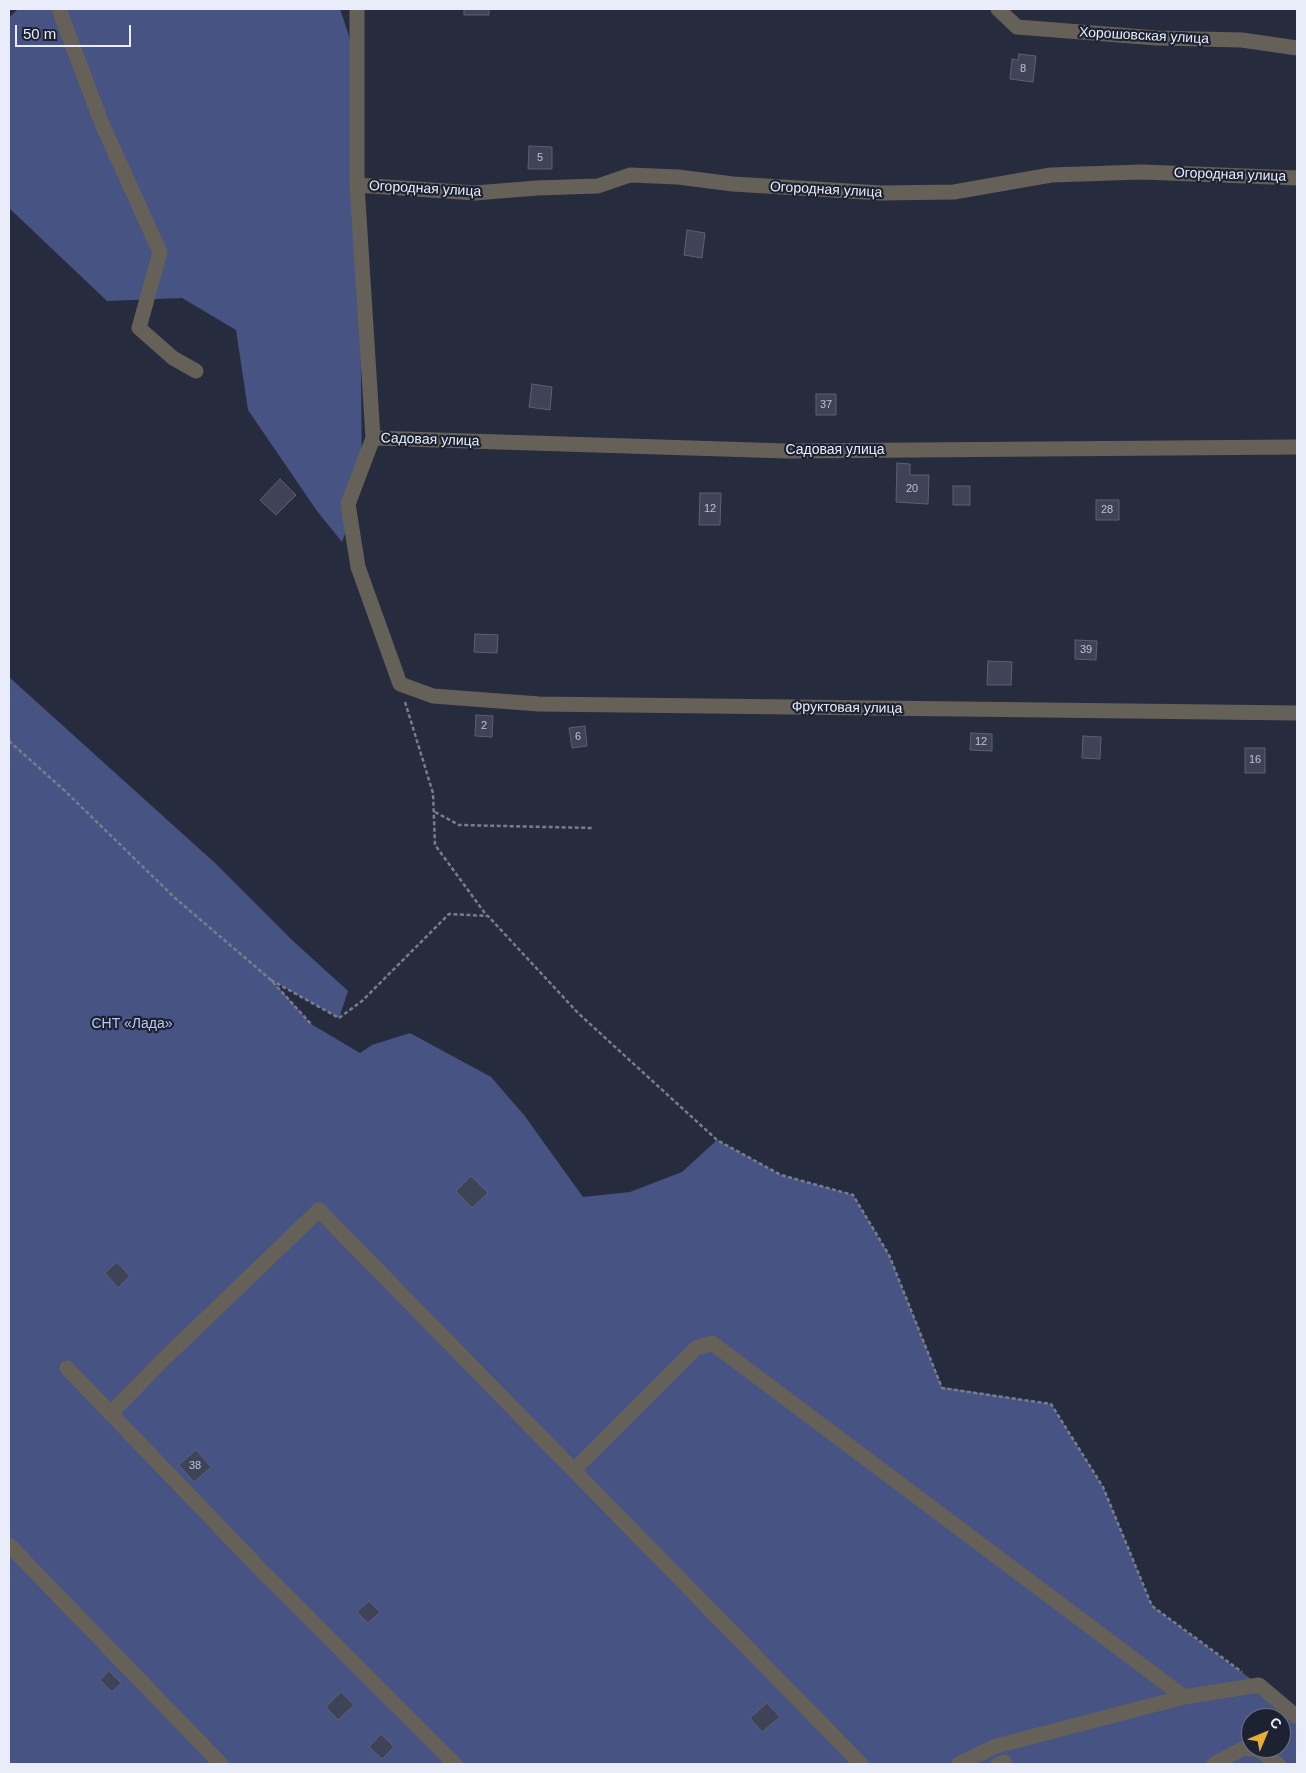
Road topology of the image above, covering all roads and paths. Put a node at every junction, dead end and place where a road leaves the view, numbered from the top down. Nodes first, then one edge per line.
1 (59, 9) edge
2 (357, 9) edge
3 (998, 9) edge
4 (1297, 48) edge
5 (1297, 178) edge
6 (357, 185) junction
7 (196, 371) dead end
8 (372, 438) junction
9 (1297, 447) edge
10 (400, 684) junction
11 (1297, 713) edge
12 (9, 741) edge
13 (434, 812) junction
14 (592, 828) dead end
15 (488, 916) junction
16 (271, 980) junction
17 (311, 1024) dead end
18 (67, 1368) dead end
19 (110, 1414) junction
20 (574, 1470) junction
21 (9, 1545) edge
22 (1259, 1684) junction
23 (1184, 1697) junction
24 (1297, 1717) edge
25 (221, 1764) edge
26 (455, 1764) edge
27 (861, 1764) edge
28 (959, 1764) edge
29 (1214, 1764) edge
30 (1278, 1764) edge

1 - 7 street
2 - 6 street
3 - 4 street, Хорошовская улица
5 - 6 street, Огородная улица
6 - 8 street
8 - 9 street, Садовая улица
8 - 10 street
10 - 11 street, Фруктовая улица
10 - 13 path
12 - 16 path
13 - 14 path
13 - 15 path
15 - 16 path
15 - 22 path
16 - 17 path
18 - 19 street
19 - 20 street
19 - 26 street
20 - 23 street
20 - 27 street
21 - 25 street
22 - 23 street
22 - 24 street
23 - 28 street
29 - 30 street

